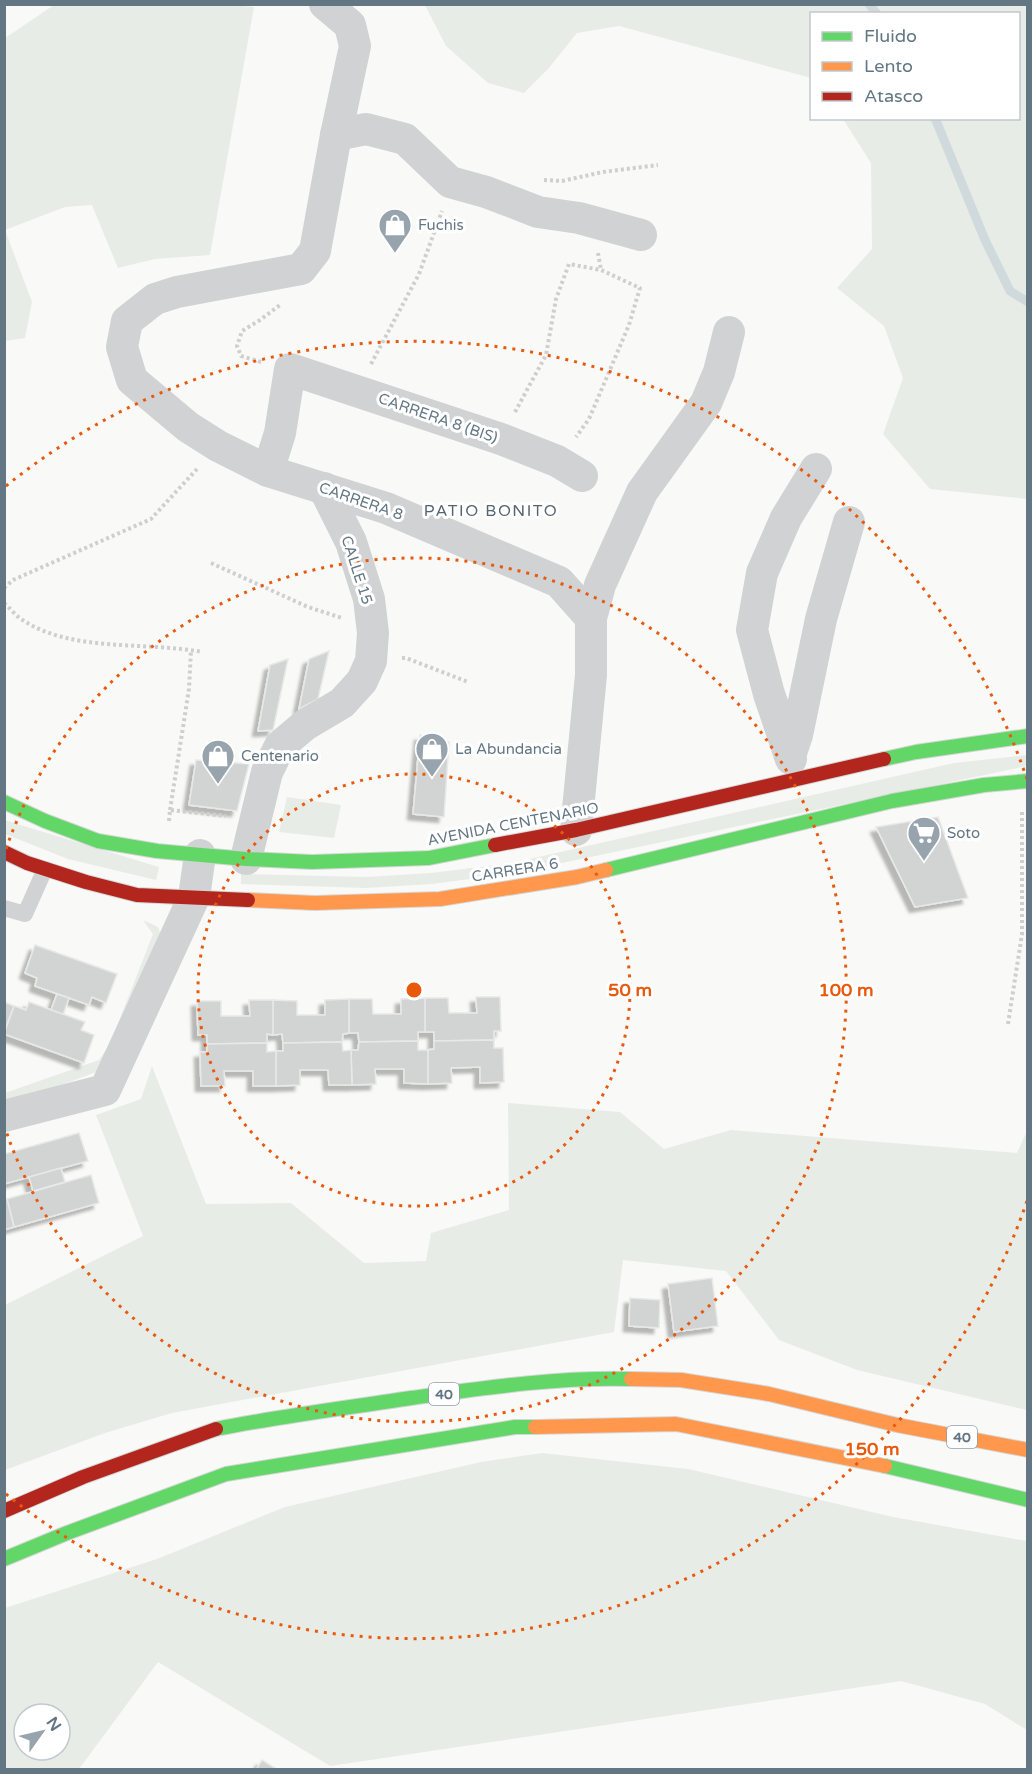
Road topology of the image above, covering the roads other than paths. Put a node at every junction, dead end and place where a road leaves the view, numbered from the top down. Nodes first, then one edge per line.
1 (325, 4) edge
2 (336, 135) junction
3 (641, 236) dead end
4 (729, 332) dead end
5 (570, 469) road end
6 (816, 469) dead end
7 (268, 471) junction
8 (324, 488) junction
9 (849, 522) dead end
10 (591, 618) junction
11 (1028, 736) edge
12 (793, 768) junction
13 (1026, 781) edge
14 (4, 802) edge
15 (576, 830) junction
16 (4, 852) edge
17 (200, 855) junction
18 (246, 859) junction
19 (45, 869) junction
20 (194, 897) junction
21 (4, 908) edge
22 (4, 1116) edge
23 (1028, 1450) edge
24 (1028, 1500) edge
25 (4, 1511) edge
26 (4, 1559) edge

1 - 2 street
2 - 3 street
2 - 7 street, CARRERA 8
4 - 10 street
5 - 7 street, CARRERA 8 (BIS)
6 - 12 street
7 - 8 street, CARRERA 8
8 - 10 street, CARRERA 8
8 - 18 street, CALLE 15
9 - 12 street
10 - 15 street
11 - 12 main road, AVENIDA CENTENARIO
12 - 15 main road, AVENIDA CENTENARIO
13 - 20 main road, CARRERA 6
14 - 17 main road, AVENIDA CENTENARIO
15 - 18 main road, AVENIDA CENTENARIO
16 - 19 main road, CARRERA 6
17 - 18 main road, AVENIDA CENTENARIO
17 - 20 street
19 - 20 main road, CARRERA 6
19 - 21 lane
20 - 22 street
23 - 25 main road, 40
24 - 26 main road

